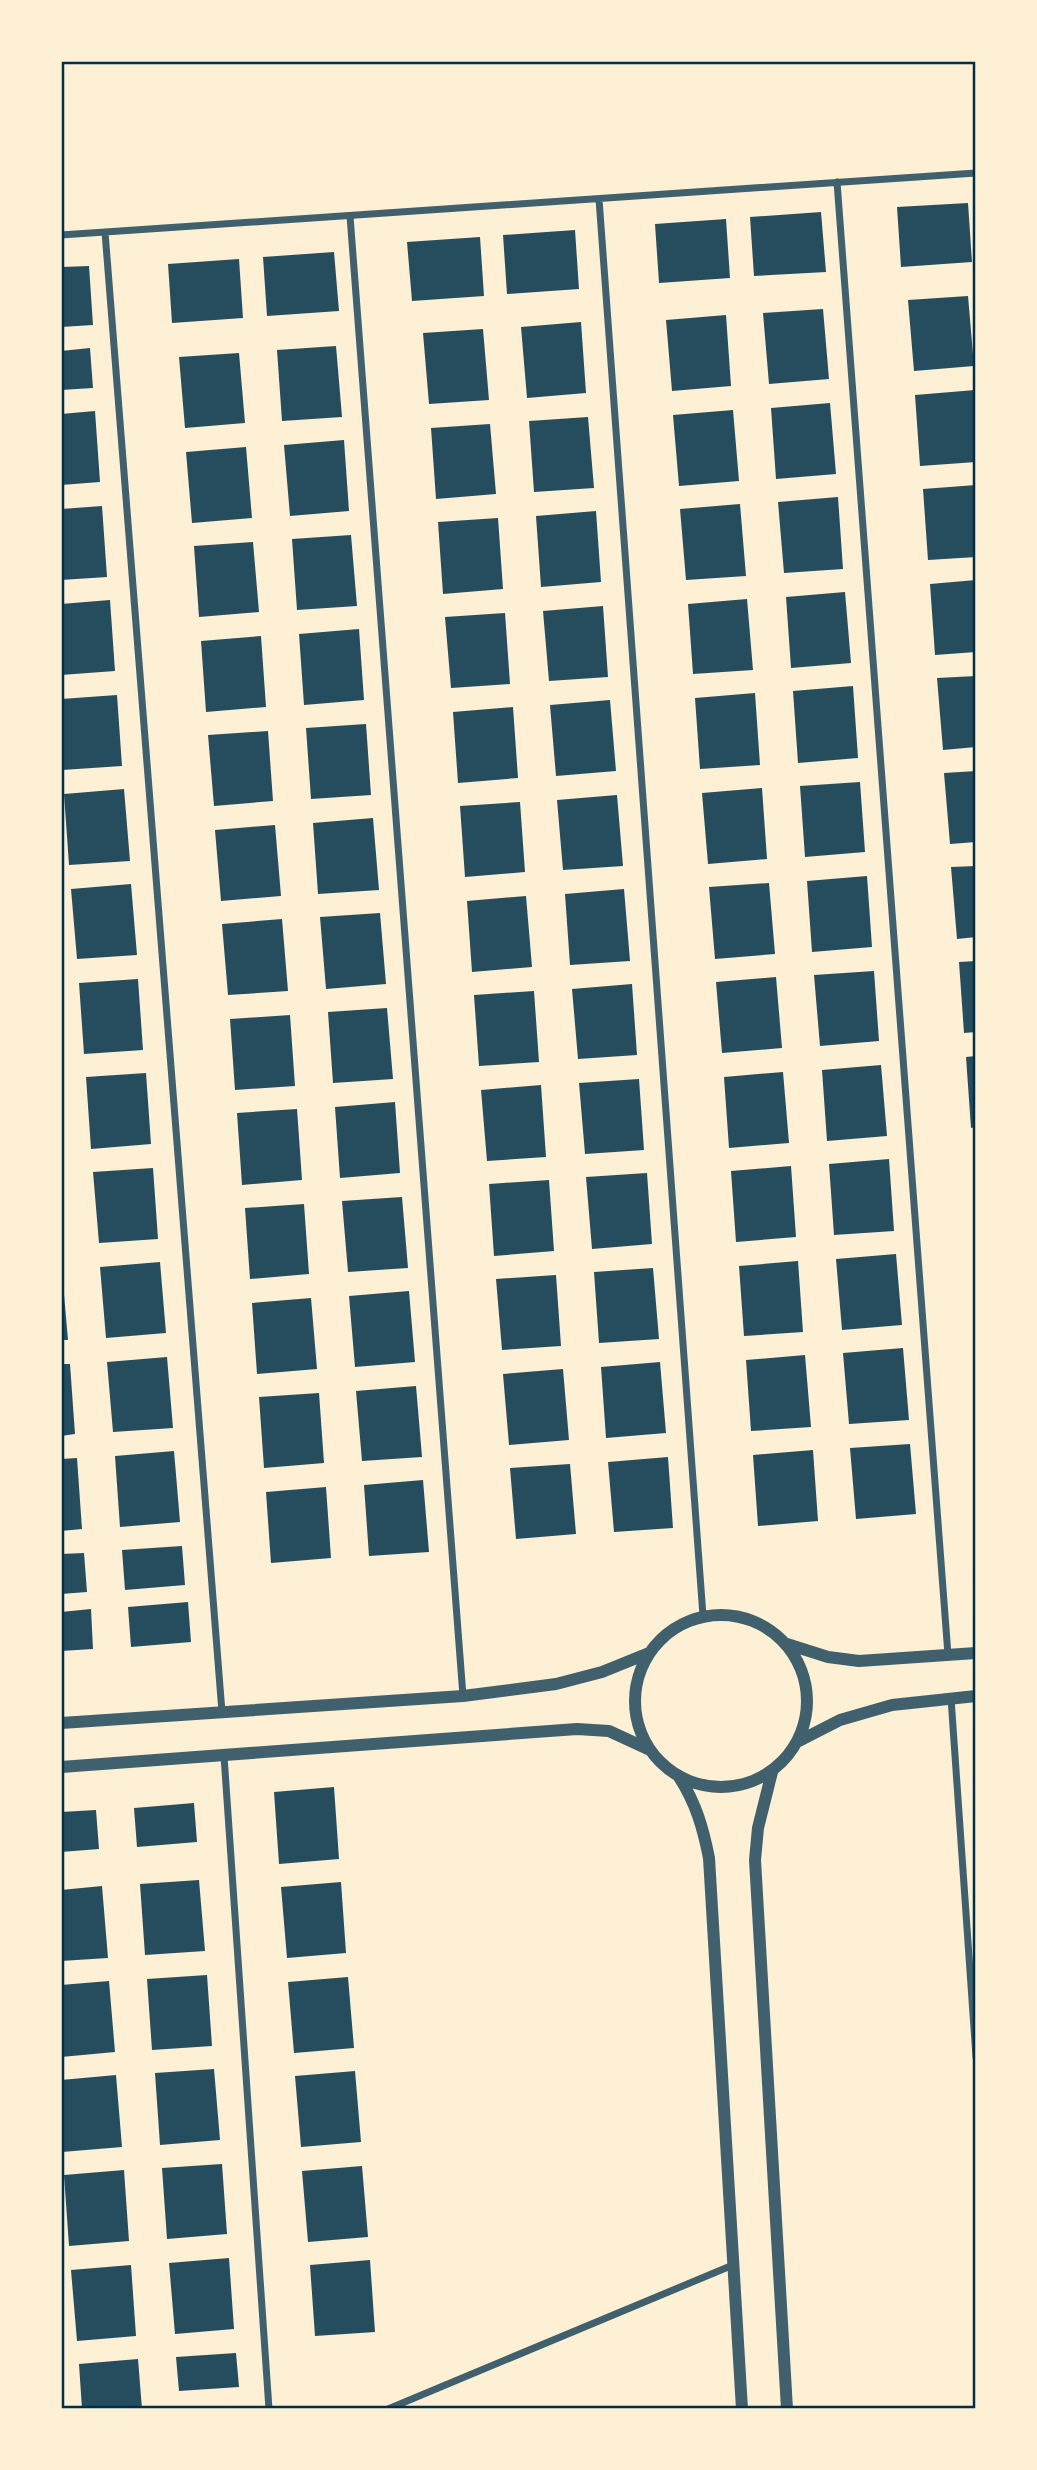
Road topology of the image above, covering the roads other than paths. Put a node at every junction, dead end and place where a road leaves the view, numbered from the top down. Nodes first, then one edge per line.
1 (976, 173) edge
2 (837, 182) junction
3 (599, 199) junction
4 (350, 215) junction
5 (106, 232) junction
6 (61, 235) edge
7 (703, 1616) junction
8 (787, 1644) junction
9 (649, 1653) junction
10 (976, 1654) edge
11 (948, 1656) junction
12 (463, 1696) junction
13 (976, 1696) edge
14 (951, 1698) junction
15 (222, 1712) junction
16 (61, 1723) edge
17 (799, 1741) junction
18 (648, 1749) junction
19 (224, 1756) junction
20 (61, 1767) edge
21 (772, 1772) junction
22 (679, 1777) junction
23 (976, 2057) edge
24 (734, 2264) junction
25 (270, 2409) edge
26 (388, 2409) edge
27 (742, 2409) edge
28 (787, 2409) edge

1 - 2 street
2 - 3 street
2 - 11 street
3 - 4 street
3 - 7 street
4 - 5 street
4 - 12 street
5 - 6 street
5 - 15 street
7 - 8 street
7 - 9 street
8 - 11 street
8 - 17 street
9 - 12 street
9 - 18 street
10 - 11 street
12 - 15 street
13 - 14 street
14 - 17 street
14 - 23 street
15 - 16 street
17 - 21 street
18 - 19 street
18 - 22 street
19 - 20 street
19 - 25 street
21 - 22 street
21 - 28 street
22 - 24 street
24 - 26 street
24 - 27 street

